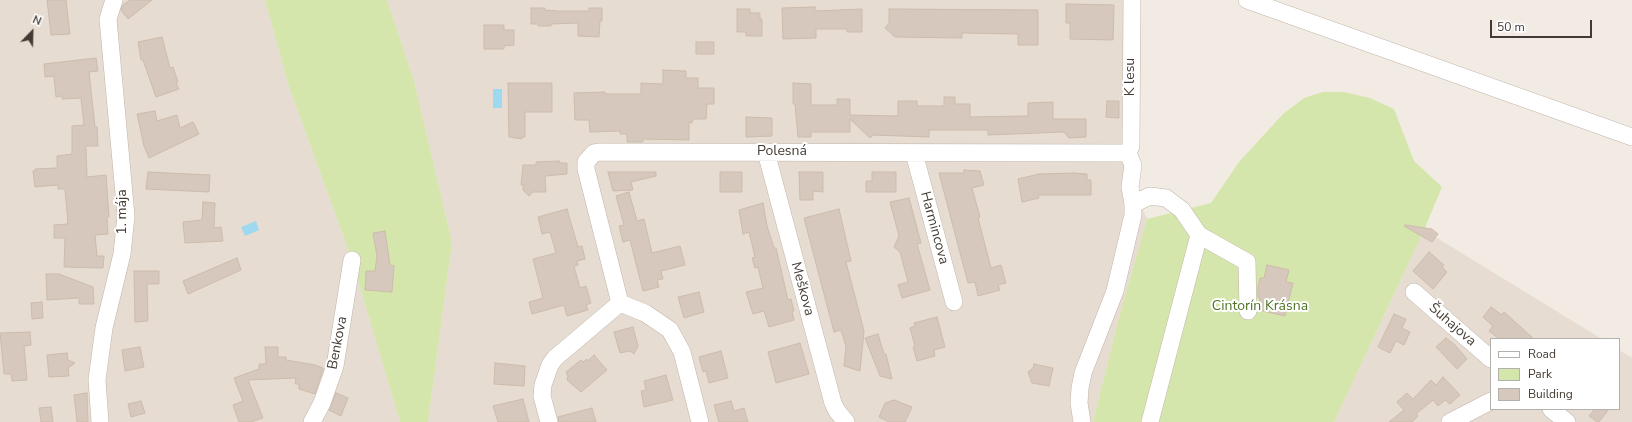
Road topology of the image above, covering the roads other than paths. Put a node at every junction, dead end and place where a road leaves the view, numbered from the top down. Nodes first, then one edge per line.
1 (114, 0) edge
2 (1132, 0) edge
3 (1247, 0) edge
4 (1632, 137) edge
5 (766, 152) junction
6 (914, 153) junction
7 (1128, 153) junction
8 (1133, 204) junction
9 (1199, 235) junction
10 (352, 260) dead end
11 (1414, 292) dead end
12 (954, 302) dead end
13 (620, 304) junction
14 (1248, 312) dead end
15 (1490, 358) edge
16 (1490, 402) edge
17 (1552, 410) edge
18 (100, 422) edge
19 (312, 422) edge
20 (549, 422) edge
21 (700, 422) edge
22 (846, 422) edge
23 (1082, 422) edge
24 (1150, 422) edge
25 (1450, 422) edge
26 (1566, 422) edge

1 - 18 street, 1. mája
2 - 7 street, K lesu
3 - 4 street
5 - 6 street, Polesná
5 - 13 street, Polesná
5 - 22 street, Meškova
6 - 7 street, Polesná
6 - 12 street, Harmincova
7 - 8 street
8 - 9 street
8 - 23 street
9 - 14 street
9 - 24 street
10 - 19 street, Benkova
11 - 15 street, Šuhajova
13 - 20 street
13 - 21 street
16 - 25 street
17 - 26 street

